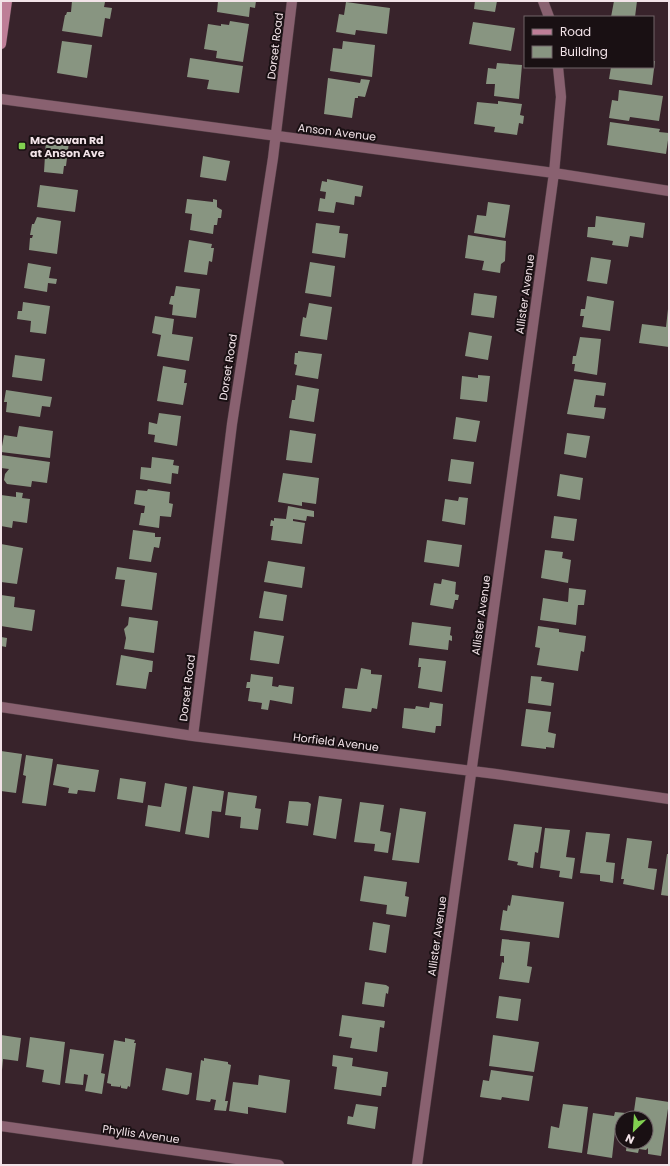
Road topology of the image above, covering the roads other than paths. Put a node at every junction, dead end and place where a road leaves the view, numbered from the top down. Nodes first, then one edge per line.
1 (7, 1) edge
2 (292, 1) edge
3 (543, 1) edge
4 (549, 16) edge
5 (1, 44) edge
6 (558, 68) edge
7 (1, 99) edge
8 (275, 136) junction
9 (554, 173) junction
10 (669, 190) edge
11 (1, 707) edge
12 (193, 736) junction
13 (472, 771) junction
14 (669, 799) edge
15 (1, 1126) edge
16 (278, 1165) edge
17 (417, 1165) edge

1 - 5 street
2 - 8 street, Dorset Road
3 - 4 street
6 - 9 street, Allister Avenue
7 - 8 street, Anson Avenue
8 - 9 street, Anson Avenue
8 - 12 street, Dorset Road
9 - 10 street, Anson Avenue
9 - 13 street, Allister Avenue
11 - 12 street, Horfield Avenue
12 - 13 street, Horfield Avenue
13 - 14 street, Horfield Avenue
13 - 17 street, Allister Avenue
15 - 16 street, Phyllis Avenue

